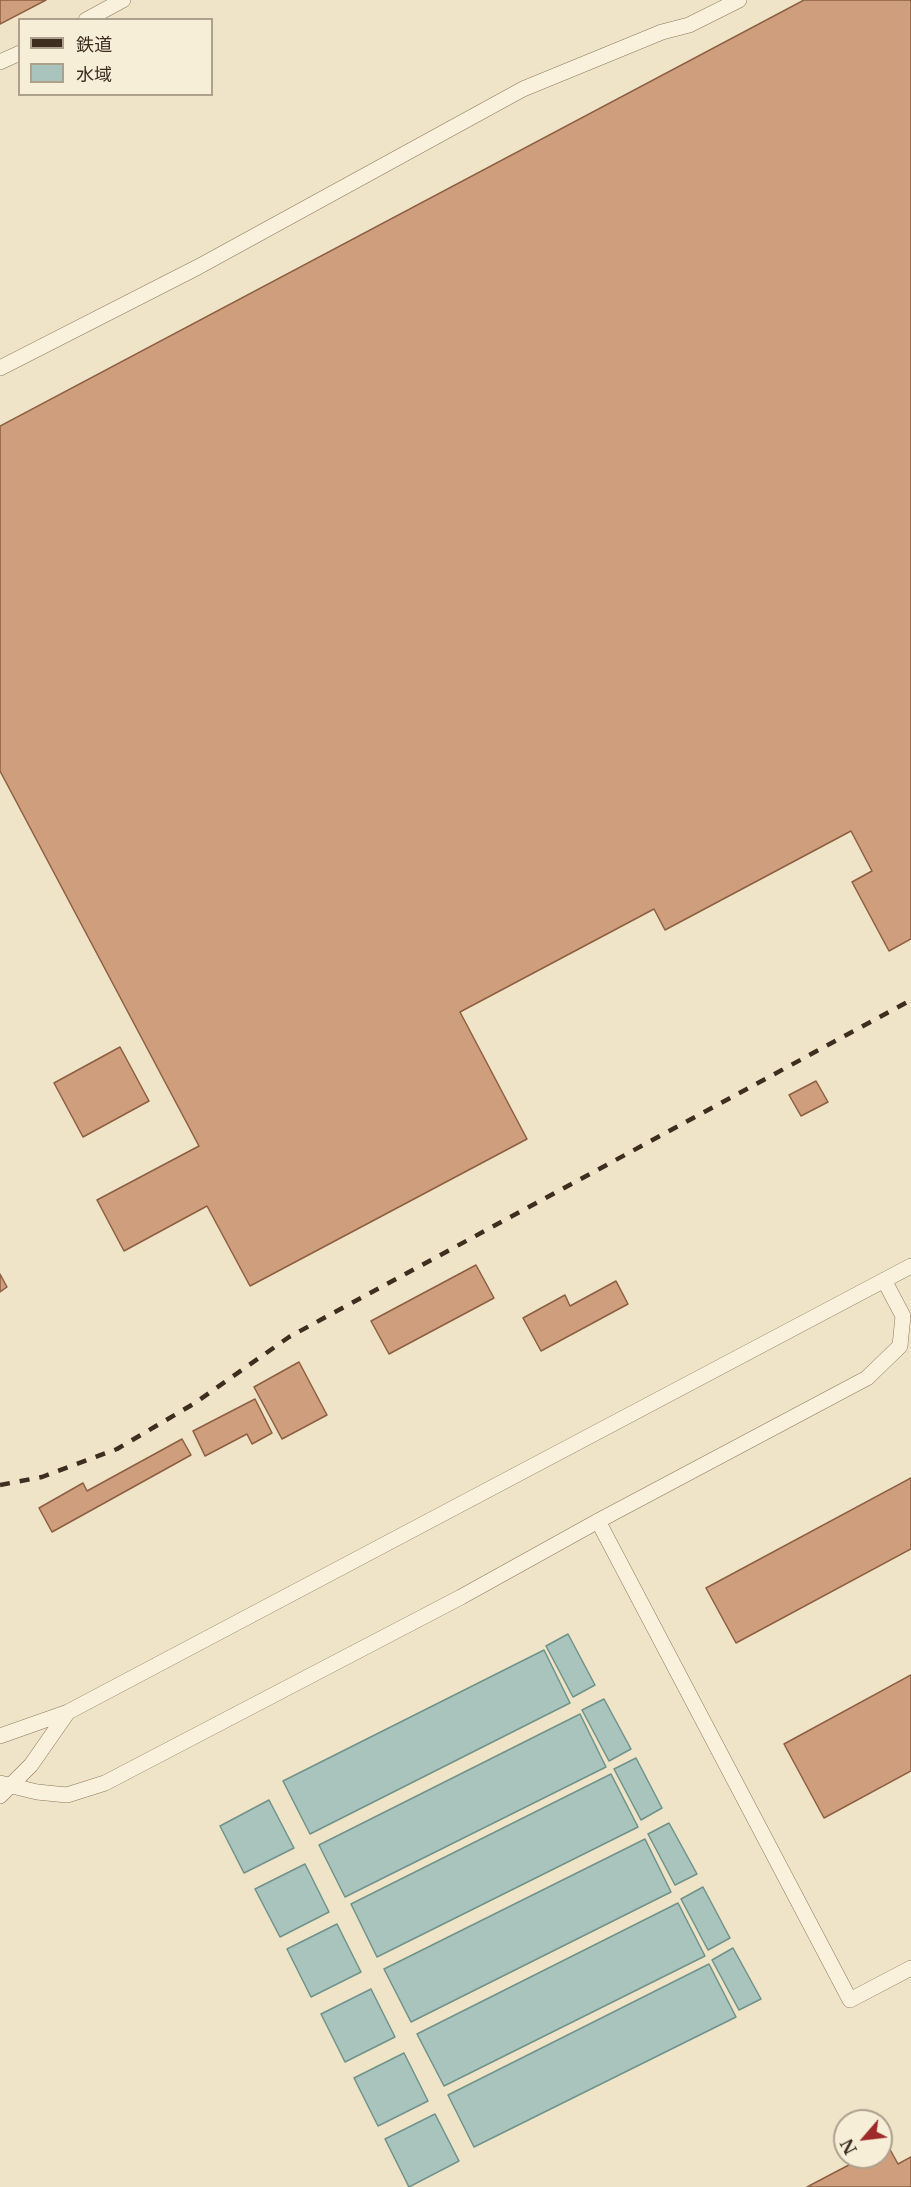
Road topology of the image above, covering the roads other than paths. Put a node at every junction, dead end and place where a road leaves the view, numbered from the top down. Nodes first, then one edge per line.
1 (123, 0) edge
2 (739, 0) edge
3 (90, 18) edge
4 (18, 54) edge
5 (0, 62) edge
6 (0, 368) edge
7 (911, 1266) edge
8 (885, 1280) junction
9 (598, 1521) junction
10 (68, 1712) junction
11 (0, 1736) edge
12 (3, 1789) edge
13 (911, 1968) edge

1 - 3 lane
2 - 6 lane
4 - 5 lane
7 - 8 lane
8 - 9 lane
8 - 10 lane
9 - 12 lane
9 - 13 lane
10 - 11 lane
10 - 12 lane

